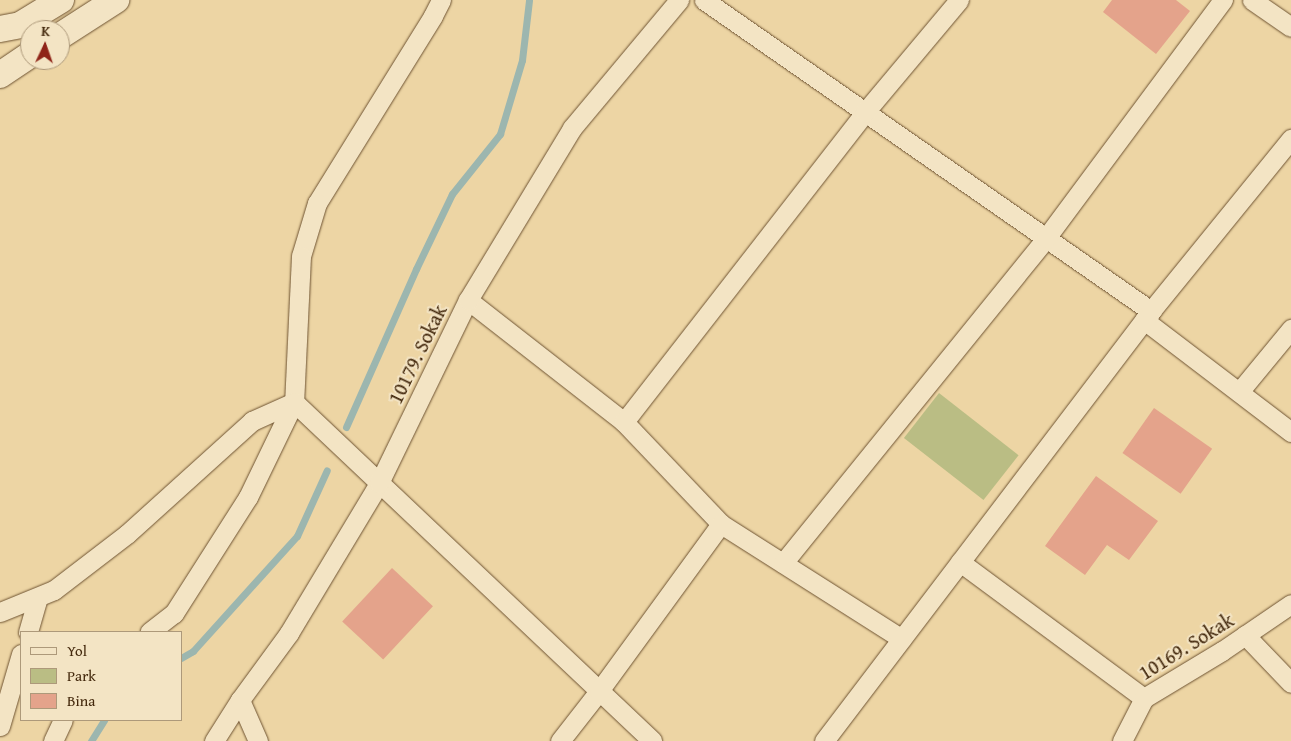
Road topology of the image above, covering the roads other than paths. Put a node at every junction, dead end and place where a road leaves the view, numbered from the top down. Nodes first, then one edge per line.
1 (62, 0) edge
2 (116, 0) edge
3 (440, 0) edge
4 (680, 0) edge
5 (704, 0) edge
6 (958, 0) edge
7 (1223, 0) edge
8 (1252, 0) edge
9 (1291, 27) edge
10 (0, 29) edge
11 (70, 30) edge
12 (20, 62) edge
13 (0, 75) edge
14 (865, 112) junction
15 (1291, 139) edge
16 (1046, 238) junction
17 (468, 300) junction
18 (1148, 316) junction
19 (1291, 329) edge
20 (1239, 392) junction
21 (294, 402) junction
22 (624, 422) junction
23 (1291, 432) edge
24 (379, 483) junction
25 (721, 524) junction
26 (960, 562) junction
27 (783, 563) junction
28 (38, 597) junction
29 (1291, 604) edge
30 (0, 612) edge
31 (28, 631) edge
32 (151, 631) edge
33 (1245, 635) junction
34 (902, 638) junction
35 (20, 657) edge
36 (1291, 682) edge
37 (599, 691) junction
38 (1144, 698) junction
39 (240, 700) junction
40 (63, 721) edge
41 (0, 726) edge
42 (53, 741) edge
43 (214, 741) edge
44 (258, 741) edge
45 (560, 741) edge
46 (652, 741) edge
47 (824, 741) edge
48 (1122, 741) edge

1 - 10 main road
2 - 11 main road
3 - 21 street
4 - 17 street, 10179. Sokak
5 - 14 street
6 - 14 street
7 - 16 street
8 - 9 street
12 - 13 main road
14 - 16 street
14 - 22 street
15 - 18 street
16 - 18 street
16 - 27 street
17 - 22 street
17 - 24 street, 10179. Sokak
18 - 20 street
18 - 26 street
19 - 20 street
20 - 23 street
21 - 24 street
21 - 28 street
21 - 32 street
22 - 25 street
24 - 37 street
24 - 39 street, 10179. Sokak
25 - 27 street
25 - 37 street
26 - 34 street
26 - 38 street
27 - 34 street
28 - 30 street
28 - 31 street
29 - 33 street, 10169. Sokak
33 - 36 street
33 - 38 street, 10169. Sokak
34 - 47 street
35 - 41 street
37 - 45 street
37 - 46 street
38 - 48 street, 10169. Sokak
39 - 43 street, 10179. Sokak
39 - 44 street
40 - 42 street

